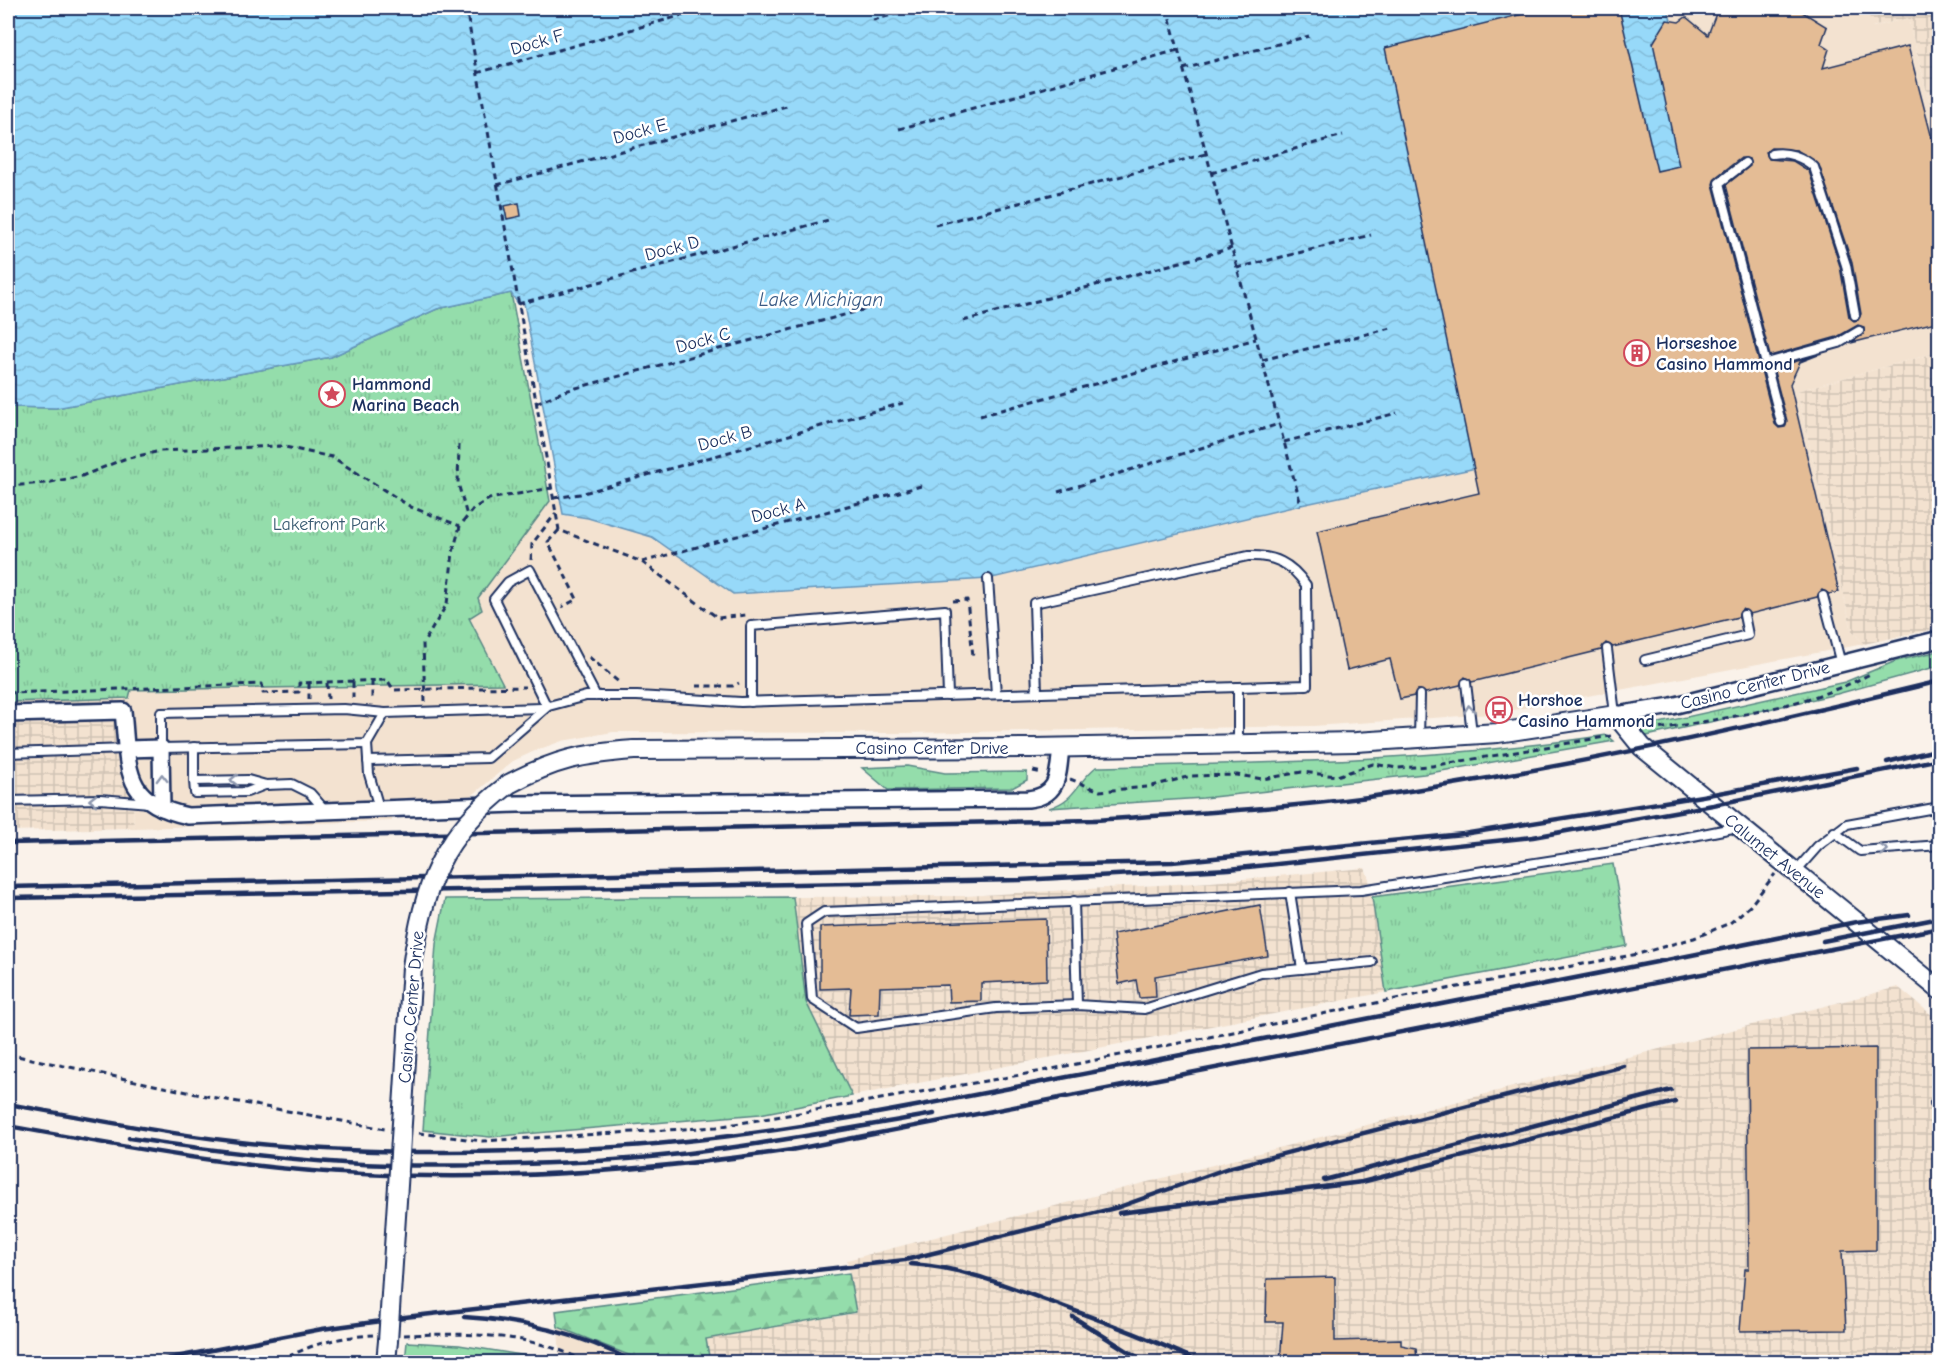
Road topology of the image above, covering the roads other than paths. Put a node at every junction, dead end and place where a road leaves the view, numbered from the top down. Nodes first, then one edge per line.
1 (1772, 154) dead end
2 (1745, 163) dead end
3 (1855, 315) dead end
4 (1858, 331) dead end
5 (1767, 363) junction
6 (1781, 422) dead end
7 (988, 579) dead end
8 (1823, 596) dead end
9 (1744, 615) dead end
10 (1940, 639) edge
11 (1607, 649) dead end
12 (1645, 660) dead end
13 (1841, 664) junction
14 (1466, 683) dead end
15 (1238, 687) junction
16 (1037, 693) junction
17 (996, 694) junction
18 (1420, 695) dead end
19 (596, 696) junction
20 (948, 696) junction
21 (751, 702) junction
22 (547, 707) junction
23 (386, 713) junction
24 (8, 714) edge
25 (1616, 715) junction
26 (1472, 735) junction
27 (1419, 738) junction
28 (368, 744) junction
29 (1238, 744) junction
30 (194, 747) junction
31 (1060, 747) junction
32 (161, 748) junction
33 (127, 749) junction
34 (8, 753) edge
35 (368, 761) junction
36 (195, 781) junction
37 (266, 785) junction
38 (8, 801) edge
39 (157, 805) junction
40 (1940, 807) edge
41 (379, 808) junction
42 (324, 809) junction
43 (1740, 827) junction
44 (1834, 832) junction
45 (1940, 844) edge
46 (1790, 868) junction
47 (1290, 892) junction
48 (1074, 901) junction
49 (1372, 962) dead end
50 (1302, 969) junction
51 (1938, 987) edge
52 (1077, 1005) junction
53 (386, 1362) edge

1 - 3 lane
2 - 5 lane
4 - 5 lane
5 - 6 lane
7 - 17 lane
8 - 13 lane
9 - 12 lane
10 - 13 street, Casino Center Drive
11 - 25 lane
13 - 25 street, Casino Center Drive
26 -> 14 lane
15 - 16 lane
15 - 16 lane
15 - 29 lane
16 - 17 lane
17 - 20 lane
18 - 27 lane
19 - 21 lane
19 - 22 lane
19 - 22 lane
20 - 21 lane
20 - 21 lane
22 - 23 lane
22 - 35 lane
23 - 28 lane
23 - 32 lane
24 - 33 street
25 - 26 street, Casino Center Drive
25 - 43 street, Calumet Avenue
26 - 27 street, Casino Center Drive
27 - 29 street, Casino Center Drive
28 - 30 lane
28 - 35 lane
29 - 31 street, Casino Center Drive
30 - 32 lane
30 - 36 lane
31 - 41 street
31 - 53 street, Casino Center Drive, bridge
32 - 33 street
39 -> 32 street
33 - 34 lane
33 - 39 street
35 - 41 lane
37 -> 36 lane
36 - 37 lane
37 - 42 lane
39 -> 38 lane
39 - 42 street
40 - 44 lane
41 - 42 street
43 - 46 street, Calumet Avenue
43 - 47 lane
44 -> 45 lane
44 - 46 lane
46 - 51 street, Calumet Avenue
47 - 48 lane
47 - 50 lane
48 - 52 lane
48 - 52 lane
49 - 50 lane
50 - 52 lane

